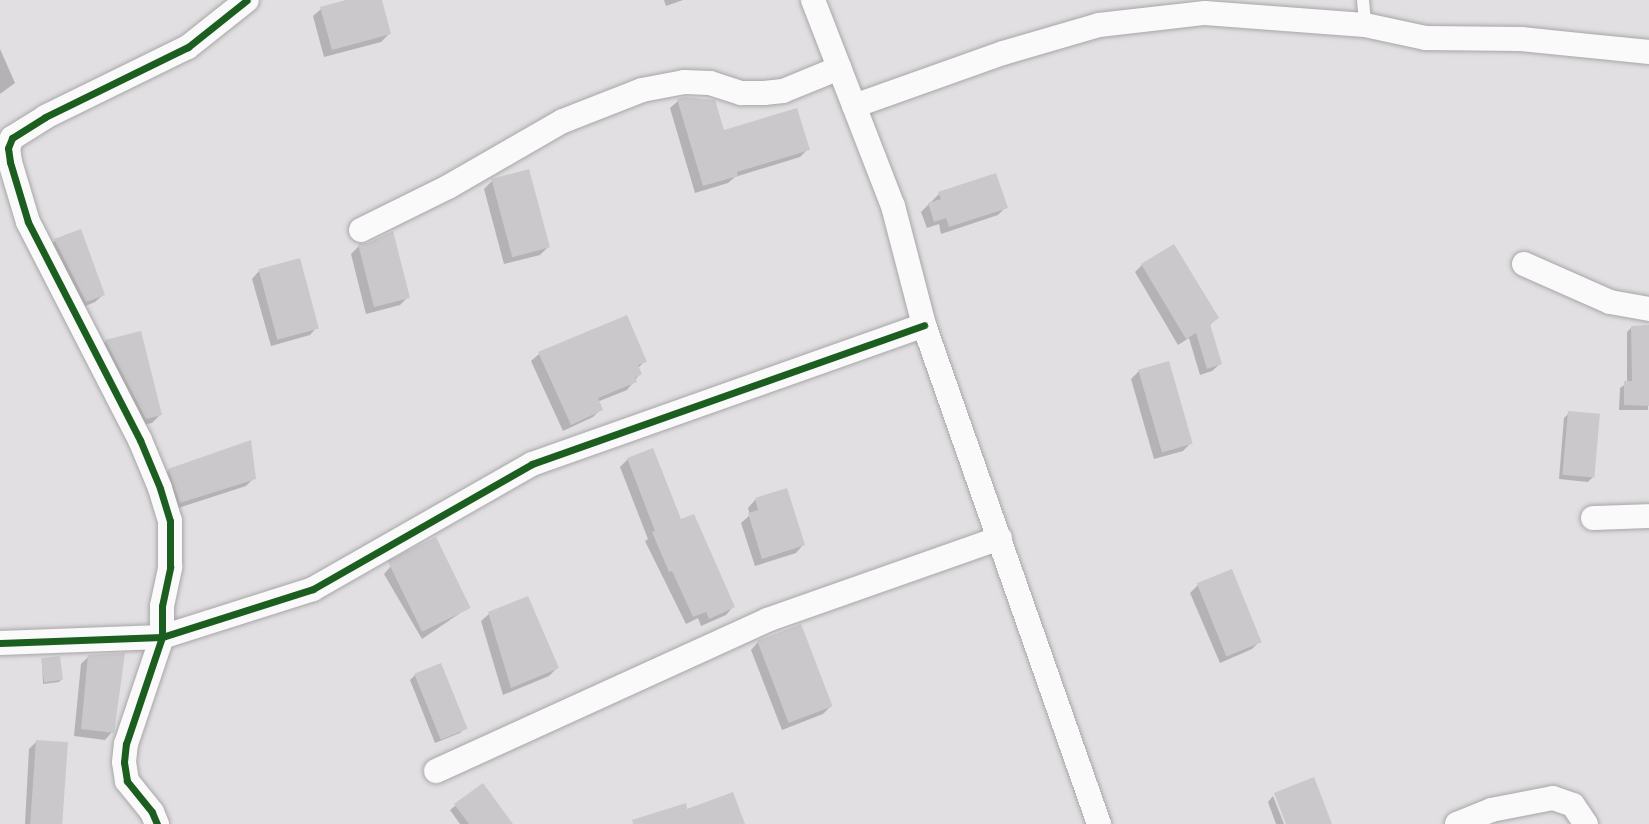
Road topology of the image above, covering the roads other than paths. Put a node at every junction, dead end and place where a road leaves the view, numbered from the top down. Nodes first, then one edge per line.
1 (247, 0) edge
2 (813, 0) edge
3 (1363, 0) edge
4 (1365, 25) junction
5 (1649, 52) edge
6 (839, 68) junction
7 (854, 106) junction
8 (361, 230) dead end
9 (1524, 264) dead end
10 (1649, 309) edge
11 (924, 324) junction
12 (1649, 516) edge
13 (1593, 518) dead end
14 (1000, 538) junction
15 (162, 637) junction
16 (0, 643) edge
17 (436, 771) dead end
18 (156, 824) edge
19 (1099, 824) edge
20 (1457, 824) edge
21 (1586, 824) edge

1 - 15 street
2 - 6 street
3 - 4 lane
4 - 5 street
4 - 7 street
6 - 7 street
6 - 8 street
7 - 11 street
9 - 10 street
11 - 14 street
11 - 15 street
12 - 13 street
14 - 17 street
14 - 19 street
15 - 16 street
15 - 18 street
20 - 21 street

